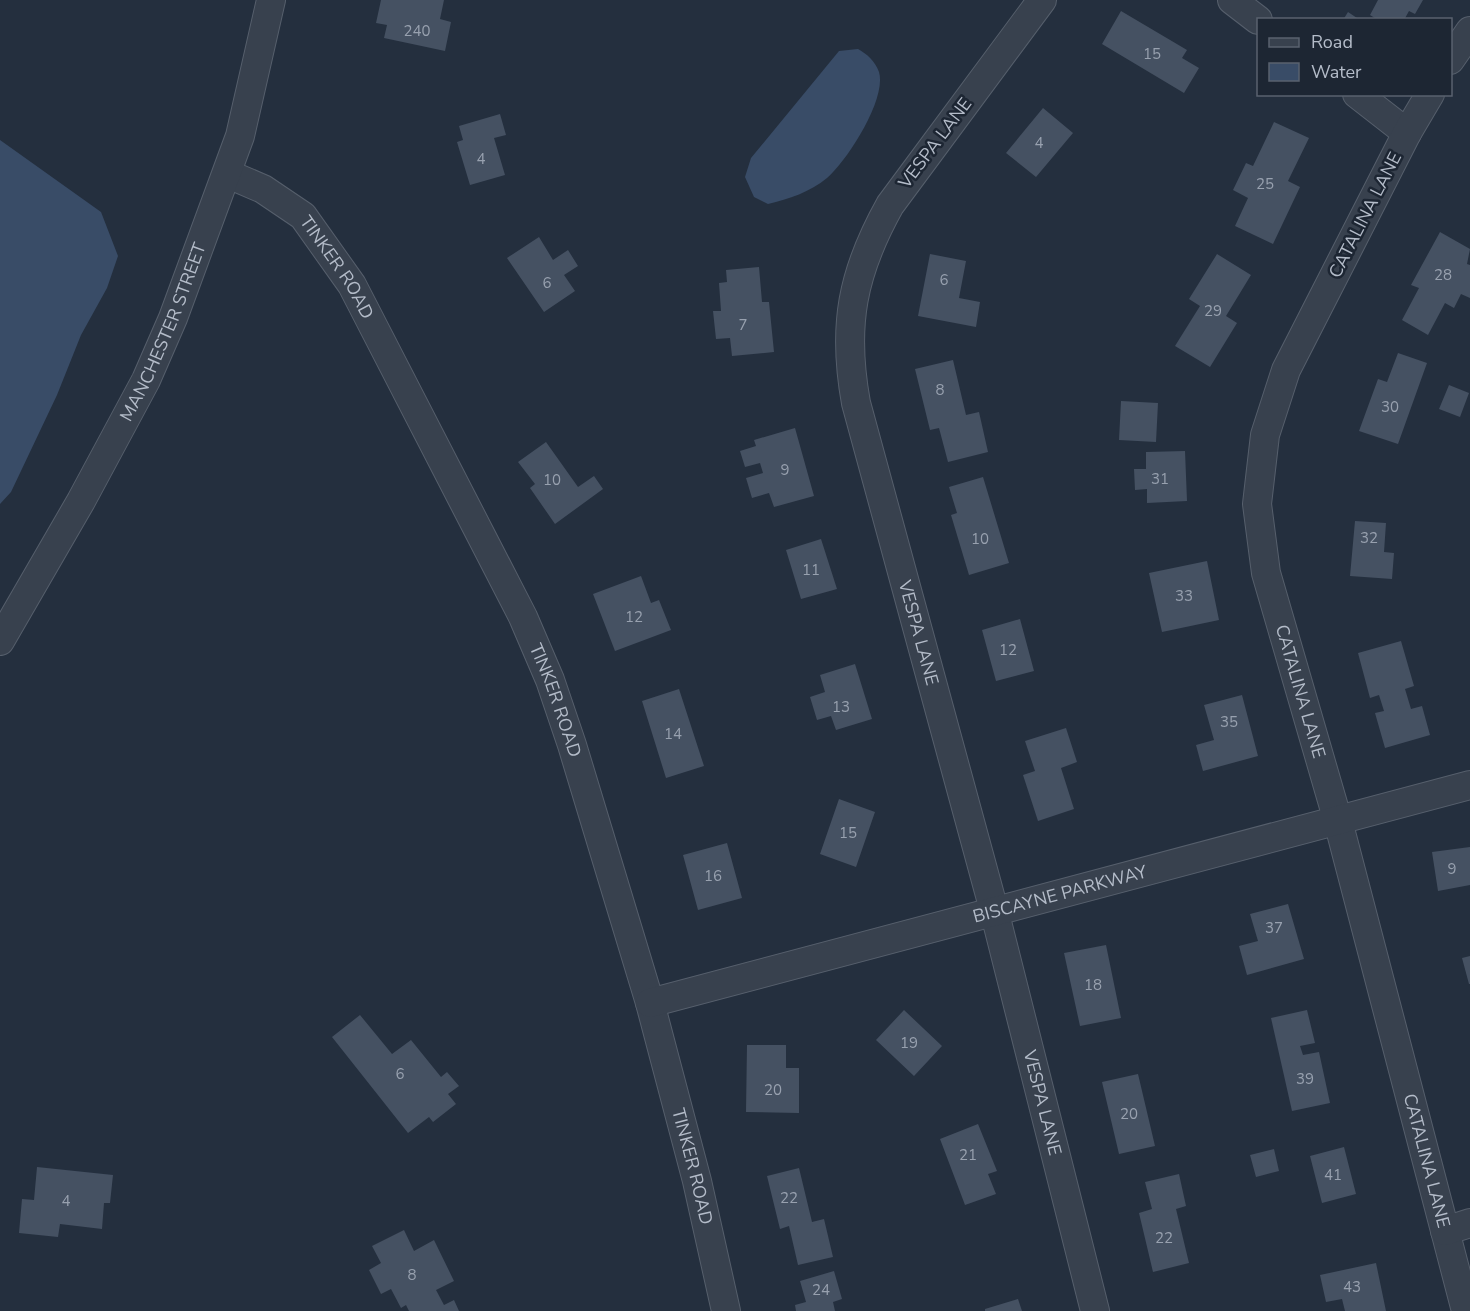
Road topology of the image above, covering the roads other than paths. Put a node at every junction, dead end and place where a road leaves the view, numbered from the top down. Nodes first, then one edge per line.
1 (271, 0) edge
2 (1042, 0) edge
3 (1232, 0) edge
4 (1257, 19) edge
5 (1470, 31) edge
6 (1452, 57) edge
7 (1360, 96) edge
8 (1429, 96) edge
9 (1407, 132) junction
10 (228, 174) junction
11 (0, 641) edge
12 (1470, 785) edge
13 (1338, 821) junction
14 (994, 910) junction
15 (650, 1003) junction
16 (1457, 1227) edge
17 (726, 1311) edge
18 (1095, 1311) edge
19 (1466, 1311) edge

1 - 10 street, MANCHESTER STREET
2 - 14 street, VESPA LANE
3 - 4 street
5 - 6 street
7 - 9 street
8 - 9 street, CATALINA LANE
9 - 13 street, CATALINA LANE
10 - 11 street, MANCHESTER STREET
10 - 15 street, TINKER ROAD
12 - 13 street, BISCAYNE PARKWAY
13 - 14 street, BISCAYNE PARKWAY
13 - 16 street, CATALINA LANE
14 - 15 street, BISCAYNE PARKWAY
14 - 18 street, VESPA LANE
15 - 17 street, TINKER ROAD
16 - 19 street, CATALINA LANE

